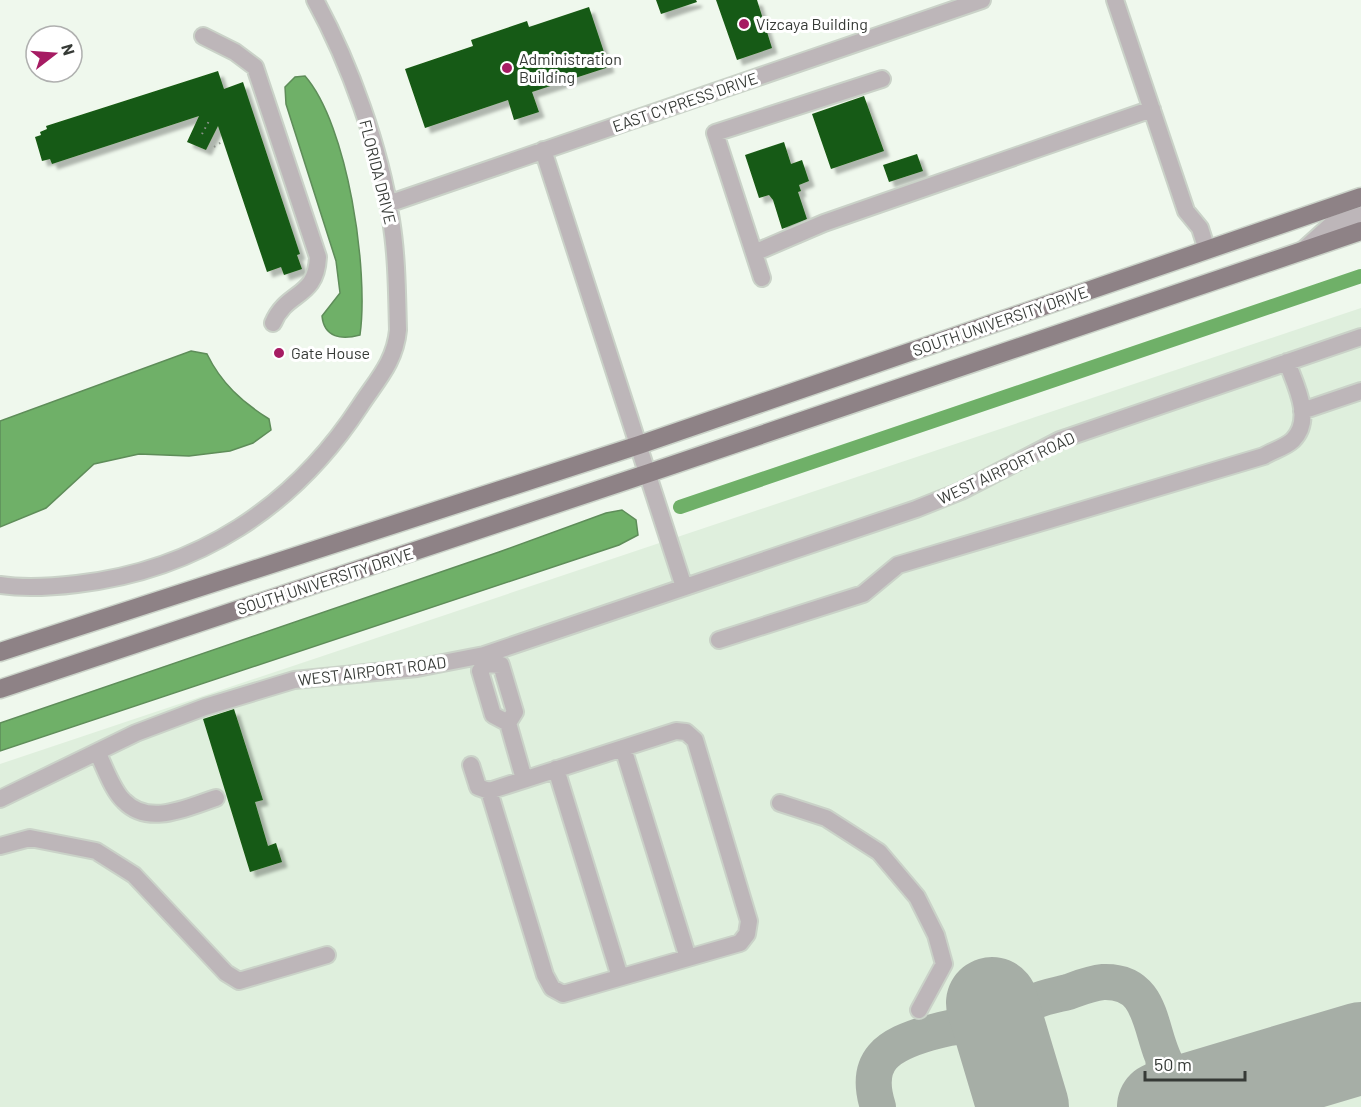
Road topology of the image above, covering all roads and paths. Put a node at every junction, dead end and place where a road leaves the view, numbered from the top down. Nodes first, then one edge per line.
1 (315, 0) edge
2 (982, 0) edge
3 (1115, 0) edge
4 (203, 36) dead end
5 (882, 79) dead end
6 (1152, 109) junction
7 (209, 121) dead end
8 (202, 134) dead end
9 (223, 141) dead end
10 (214, 147) dead end
11 (543, 150) junction
12 (1361, 197) edge
13 (388, 204) junction
14 (1361, 215) edge
15 (1361, 231) edge
16 (1207, 250) junction
17 (1302, 251) junction
18 (754, 253) junction
19 (762, 278) dead end
20 (273, 323) dead end
21 (1361, 337) edge
22 (1287, 362) junction
23 (1361, 391) edge
24 (1302, 411) junction
25 (639, 445) junction
26 (649, 473) junction
27 (0, 585) edge
28 (684, 588) junction
29 (719, 640) dead end
30 (0, 652) edge
31 (485, 659) junction
32 (0, 688) edge
33 (623, 748) junction
34 (98, 752) junction
35 (471, 765) dead end
36 (556, 769) junction
37 (524, 779) junction
38 (489, 791) junction
39 (216, 798) dead end
40 (0, 799) edge
41 (780, 803) dead end
42 (0, 846) edge
43 (327, 955) dead end
44 (688, 958) junction
45 (620, 977) junction
46 (919, 1010) dead end

1 - 13 street, FLORIDA DRIVE
2 - 11 street, EAST CYPRESS DRIVE
3 - 6 street
4 - 20 street
5 - 18 street
6 - 16 street
6 - 18 street
7 - 8 path
9 - 10 path
11 - 13 street, EAST CYPRESS DRIVE
11 - 25 street
12 - 16 main road, SOUTH UNIVERSITY DRIVE
13 - 27 street, FLORIDA DRIVE
14 - 17 street
15 - 17 main road, SOUTH UNIVERSITY DRIVE
16 - 25 main road, SOUTH UNIVERSITY DRIVE
17 - 26 main road, SOUTH UNIVERSITY DRIVE
18 - 19 street
21 - 22 street, WEST AIRPORT ROAD
22 - 24 street
22 - 28 street, WEST AIRPORT ROAD
23 - 24 street
24 - 29 street
25 - 26 street
25 - 30 main road, SOUTH UNIVERSITY DRIVE
26 - 28 street
26 - 32 main road, SOUTH UNIVERSITY DRIVE
28 - 31 street, WEST AIRPORT ROAD
31 - 34 street, WEST AIRPORT ROAD
31 - 37 street
33 - 36 street
33 - 44 street
33 - 44 street
34 - 39 street
34 - 40 street, WEST AIRPORT ROAD
35 - 38 street
36 - 37 street
36 - 45 street
37 - 38 street
38 - 45 street
41 - 46 street
42 - 43 street
44 - 45 street

